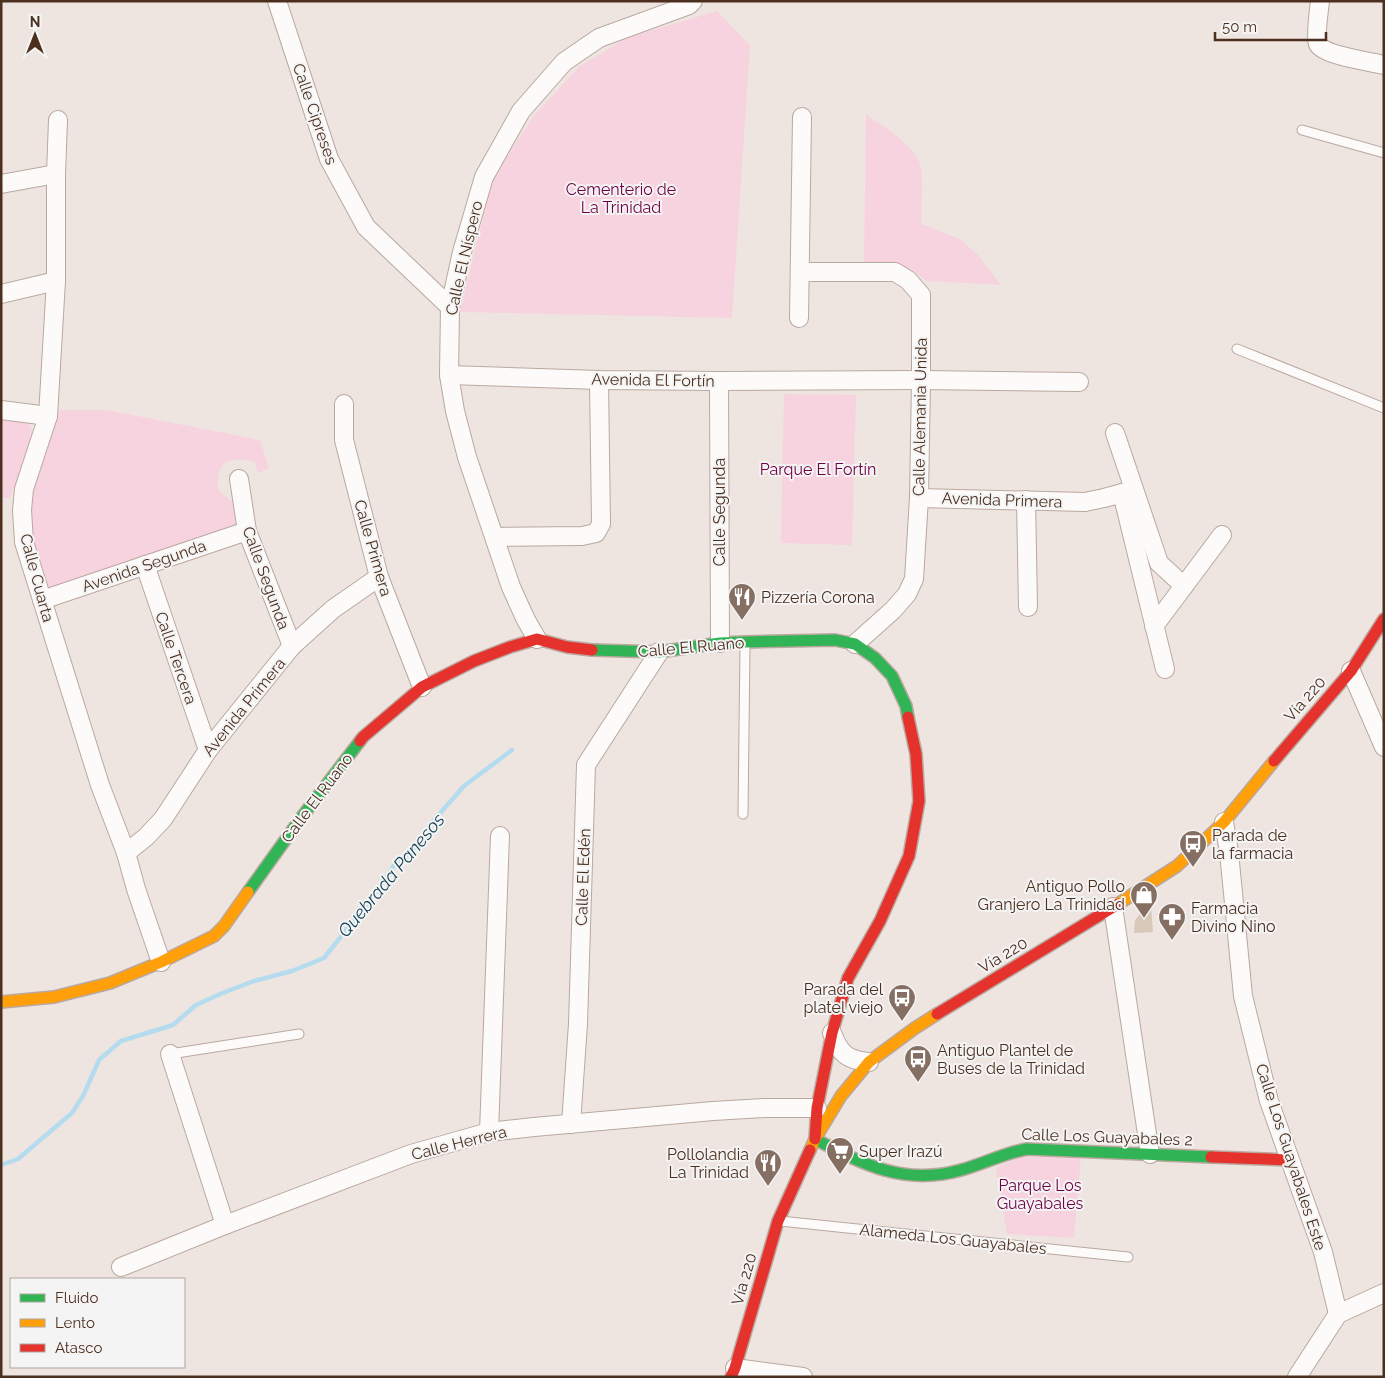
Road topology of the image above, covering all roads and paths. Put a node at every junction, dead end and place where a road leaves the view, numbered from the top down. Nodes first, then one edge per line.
1 (277, 1) edge
2 (693, 1) edge
3 (1320, 1) edge
4 (1384, 65) edge
5 (802, 117) dead end
6 (58, 120) dead end
7 (1302, 130) dead end
8 (1384, 153) edge
9 (56, 174) junction
10 (1, 184) edge
11 (800, 272) junction
12 (56, 281) junction
13 (1, 294) edge
14 (450, 307) junction
15 (800, 318) dead end
16 (1238, 349) dead end
17 (449, 376) junction
18 (599, 380) junction
19 (921, 380) junction
20 (719, 381) junction
21 (1079, 382) dead end
22 (344, 404) dead end
23 (1384, 408) edge
24 (1, 410) edge
25 (48, 416) junction
26 (1115, 433) dead end
27 (239, 479) dead end
28 (1128, 491) junction
29 (919, 498) junction
30 (1026, 500) junction
31 (247, 531) junction
32 (1222, 535) dead end
33 (495, 537) junction
34 (145, 565) junction
35 (379, 577) junction
36 (1184, 586) junction
37 (42, 600) junction
38 (1028, 607) dead end
39 (1384, 619) edge
40 (1154, 626) junction
41 (538, 639) junction
42 (745, 642) junction
43 (720, 644) junction
44 (855, 644) junction
45 (292, 646) junction
46 (659, 652) junction
47 (1164, 669) dead end
48 (1351, 671) junction
49 (422, 687) junction
50 (1384, 748) edge
51 (208, 750) junction
52 (743, 814) dead end
53 (1224, 822) junction
54 (500, 836) dead end
55 (126, 853) junction
56 (1113, 906) junction
57 (161, 962) junction
58 (1, 1002) edge
59 (832, 1033) junction
60 (299, 1034) dead end
61 (170, 1054) joint
62 (869, 1062) junction
63 (817, 1108) junction
64 (571, 1124) junction
65 (489, 1132) junction
66 (815, 1139) junction
67 (1150, 1154) junction
68 (1290, 1160) junction
69 (778, 1221) junction
70 (225, 1225) junction
71 (1128, 1257) dead end
72 (120, 1267) dead end
73 (1384, 1293) edge
74 (1338, 1314) junction
75 (733, 1373) edge
76 (803, 1377) edge
77 (1297, 1377) edge

1 - 14 street, Calle Cipreses
2 - 14 street, Calle El Níspero
3 - 4 street
5 - 11 street
6 - 9 street, Calle Cuarta
7 - 8 lane
9 - 10 street
9 - 12 street, Calle Cuarta
11 - 15 street
11 - 19 street, Calle Alemania Unida
12 - 13 street
12 - 25 street, Calle Cuarta
14 - 17 street, Calle El Níspero
16 - 23 lane
17 - 18 street, Avenida El Fortín
17 - 33 street, Calle El Níspero
18 - 20 street, Avenida El Fortín
18 - 33 street
19 - 20 street, Avenida El Fortín
19 - 21 street
19 - 29 street, Calle Alemania Unida
20 - 43 street, Calle Segunda
22 - 35 street, Calle Primera
24 - 25 street
25 - 37 street, Calle Cuarta
26 - 28 street
27 - 31 street, Calle Segunda
28 - 30 street, Avenida Primera
28 - 36 street
28 - 40 street
29 - 30 street, Avenida Primera
29 - 44 street, Calle Alemania Unida
30 - 38 street
31 - 34 street, Avenida Segunda
31 - 45 street, Calle Segunda
32 - 36 street
33 - 41 street, Calle El Níspero
34 - 37 street, Avenida Segunda
34 - 51 street, Calle Tercera
35 - 45 street, Avenida Primera
35 - 49 street, Calle Primera
36 - 40 street
37 - 55 street, Calle Cuarta
39 - 48 street, Vía 220
40 - 47 street
41 - 46 street, Calle El Ruano
41 - 49 street, Calle El Ruano
42 - 43 street, Calle El Ruano
42 - 44 street, Calle El Ruano
42 - 52 lane
43 - 46 street, Calle El Ruano
44 - 59 street, Calle El Ruano
45 - 51 street, Avenida Primera
46 - 64 street, Calle El Edén
48 - 50 street
48 - 53 street, Vía 220
49 - 57 street, Calle El Ruano
51 - 55 street, Avenida Primera
53 - 56 street, Vía 220
53 - 68 street, Calle Los Guayabales Este
54 - 65 street
55 - 57 street, Calle Cuarta
56 - 62 street, Vía 220
56 - 67 street
57 - 58 street, Calle El Ruano
59 - 62 street
59 - 63 street, Calle El Ruano
60 - 61 lane
61 - 70 street
62 - 66 street, Vía 220
63 - 64 street, Calle Herrera
63 - 66 street, Calle El Ruano
64 - 65 street, Calle Herrera
65 - 70 street, Calle Herrera
66 - 67 street, Calle Los Guayabales 2
66 - 69 street, Vía 220
67 - 68 street, Calle Los Guayabales 2
68 - 74 street, Calle Los Guayabales Este
69 - 71 lane, Alameda Los Guayabales
69 - 75 street, Vía 220
70 - 72 street, Calle Herrera
73 - 74 street
74 - 77 street
75 - 76 street

